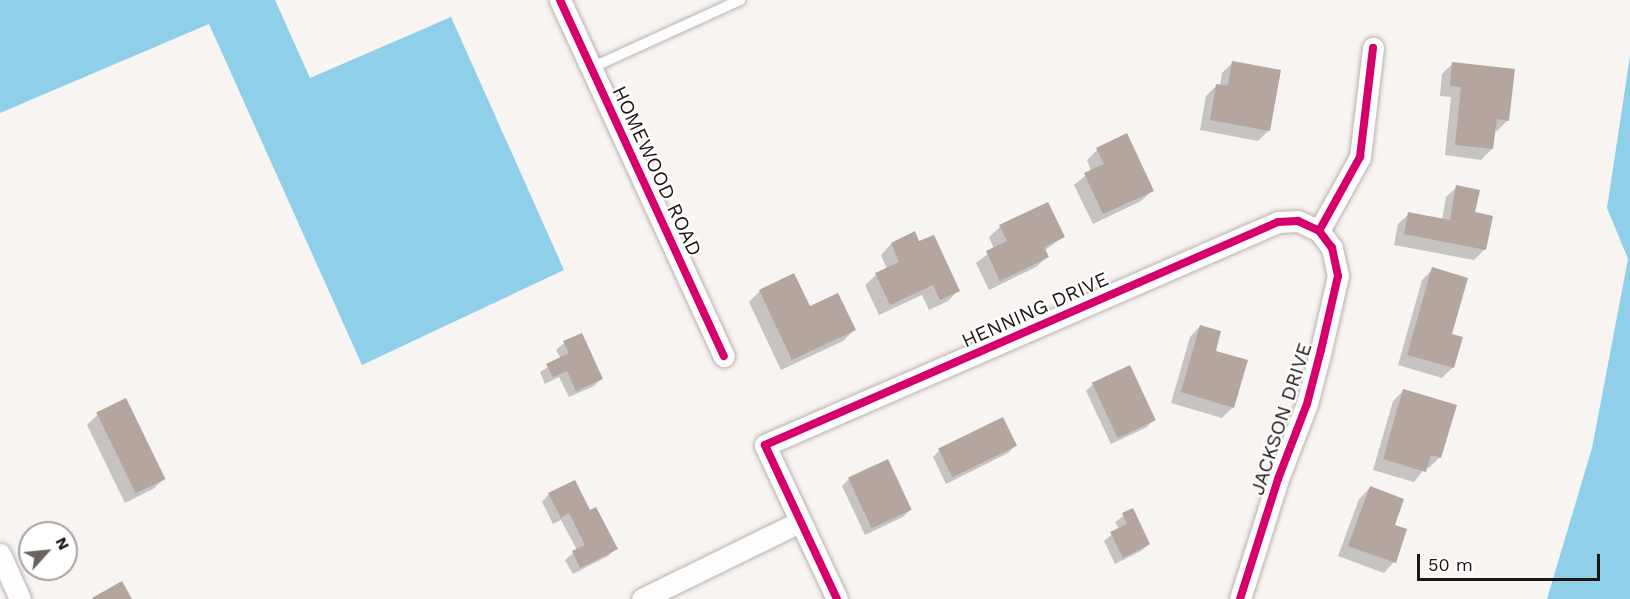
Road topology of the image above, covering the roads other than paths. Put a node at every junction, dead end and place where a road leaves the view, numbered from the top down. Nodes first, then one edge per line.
1 (560, 0) edge
2 (740, 0) edge
3 (1373, 48) dead end
4 (591, 68) junction
5 (1319, 231) junction
6 (724, 356) dead end
7 (800, 522) junction
8 (0, 554) edge
9 (4, 576) edge
10 (20, 599) edge
11 (642, 599) edge
12 (837, 599) edge
13 (1240, 599) edge

1 - 4 street, HOMEWOOD ROAD
2 - 4 lane
3 - 5 street
4 - 6 street, HOMEWOOD ROAD
5 - 7 street, HENNING DRIVE
5 - 13 street, JACKSON DRIVE
7 - 11 street
7 - 12 street
8 - 9 street
9 - 10 street

